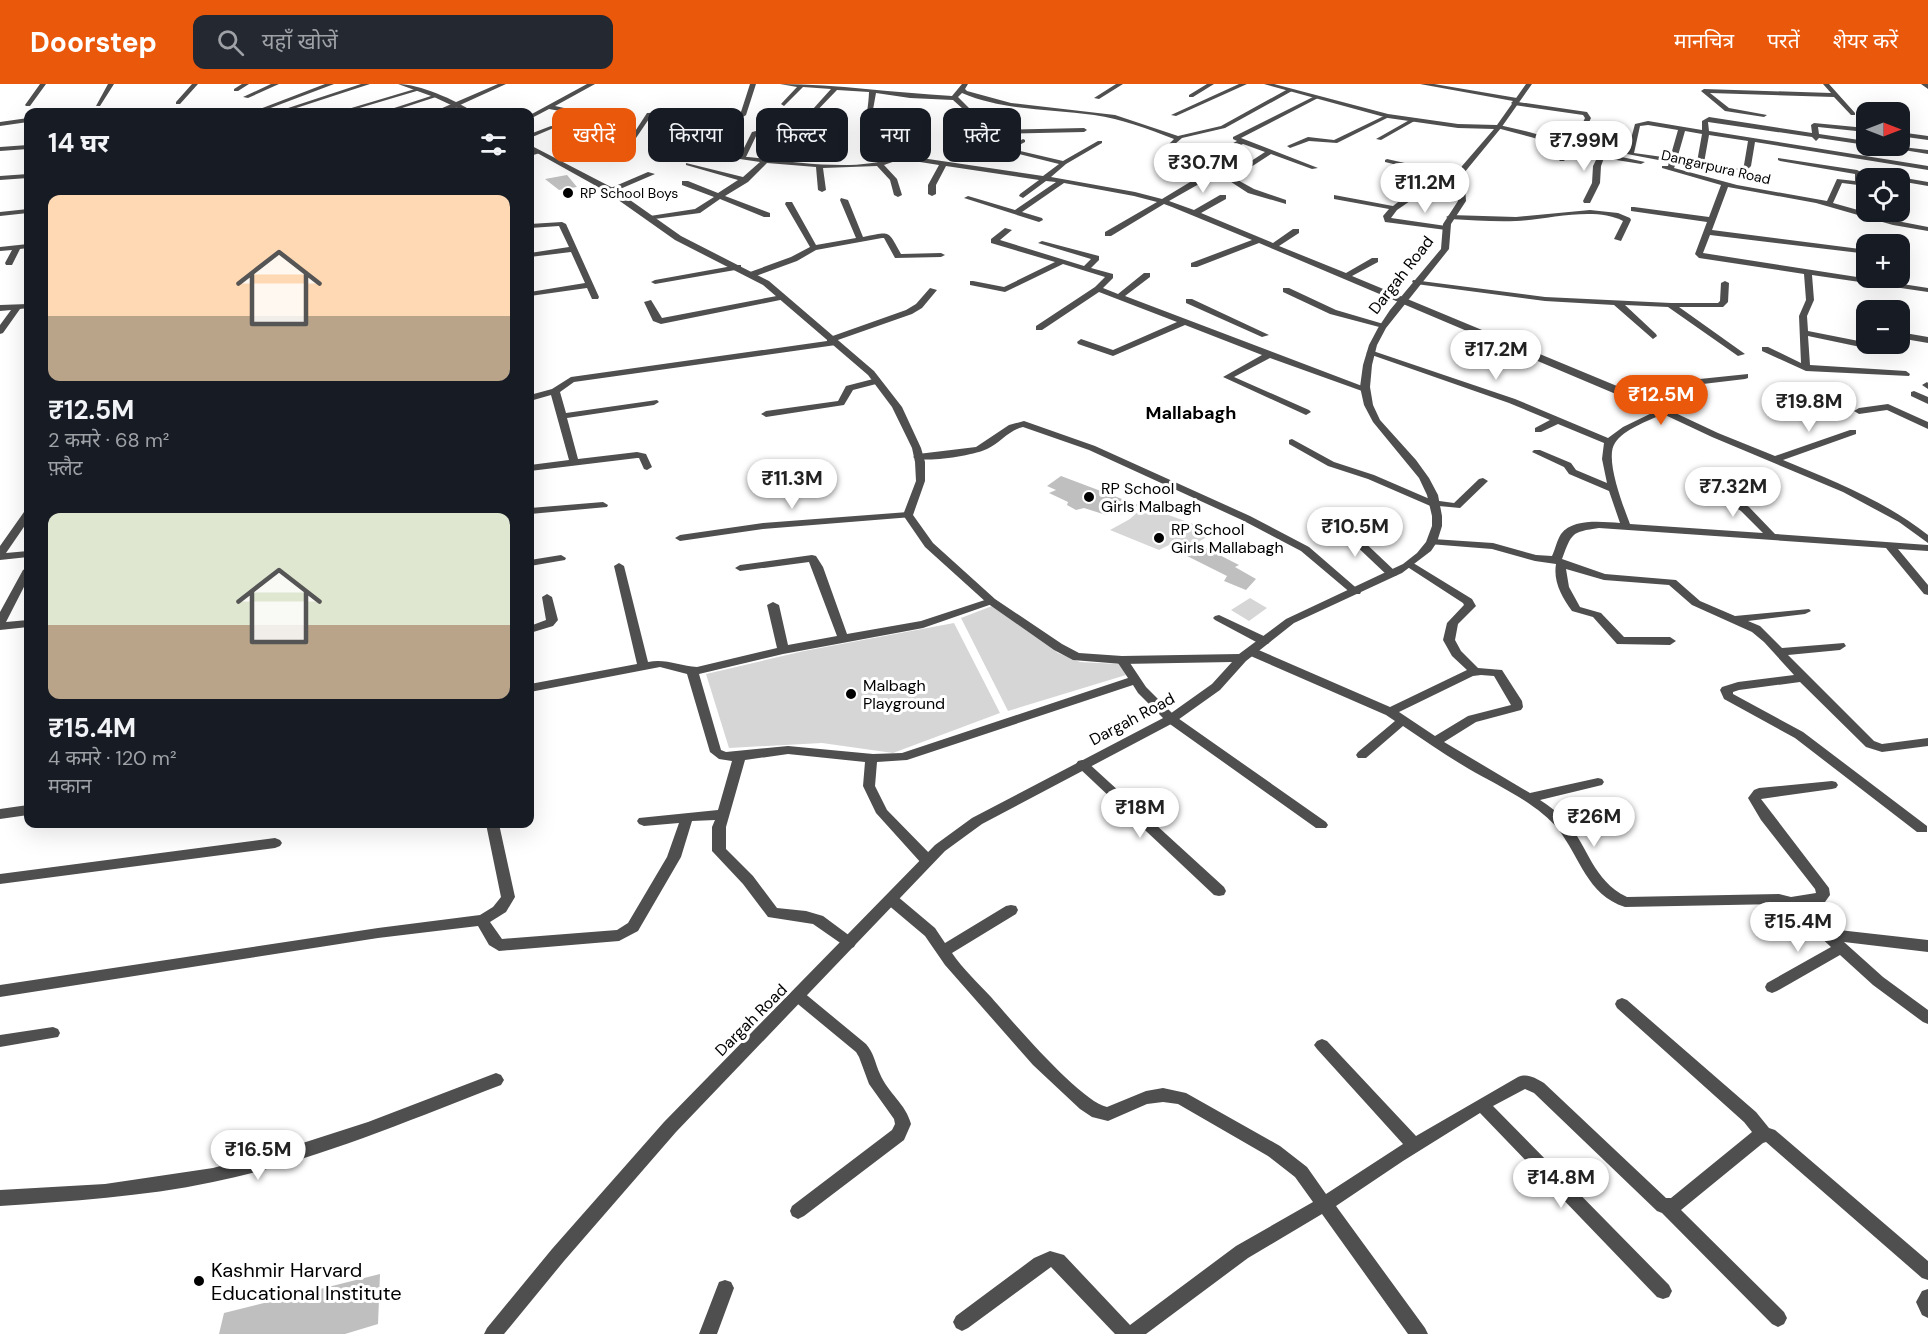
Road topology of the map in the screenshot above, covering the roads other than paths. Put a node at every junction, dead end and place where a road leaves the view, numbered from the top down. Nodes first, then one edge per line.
1 (43, 84) edge
2 (111, 84) edge
3 (195, 84) edge
4 (246, 84) edge
5 (276, 84) edge
6 (331, 84) edge
7 (367, 84) edge
8 (401, 84) edge
9 (503, 84) edge
10 (592, 84) edge
11 (753, 84) edge
12 (783, 84) edge
13 (1120, 84) edge
14 (1211, 84) edge
15 (1244, 84) edge
16 (1267, 84) edge
17 (1423, 84) edge
18 (1428, 84) edge
19 (1530, 84) edge
20 (1826, 84) edge
21 (801, 86) junction
22 (964, 87) edge
23 (1718, 87) edge
24 (836, 88) junction
25 (236, 90) dead end
26 (417, 90) junction
27 (871, 90) junction
28 (1290, 90) junction
29 (1837, 95) junction
30 (436, 96) junction
31 (1191, 96) dead end
32 (246, 97) dead end
33 (955, 98) junction
34 (1097, 98) dead end
35 (1315, 98) junction
36 (1516, 101) junction
37 (178, 103) dead end
38 (784, 104) dead end
39 (27, 105) dead end
40 (99, 105) dead end
41 (548, 107) junction
42 (266, 108) edge
43 (292, 108) edge
44 (355, 108) edge
45 (398, 108) edge
46 (460, 108) edge
47 (464, 108) edge
48 (553, 108) edge
49 (817, 108) edge
50 (870, 108) edge
51 (744, 112) edge
52 (1853, 114) dead end
53 (534, 115) edge
54 (1764, 115) dead end
55 (648, 116) edge
56 (1174, 116) dead end
57 (1388, 116) junction
58 (1415, 119) junction
59 (24, 120) edge
60 (0, 123) edge
61 (552, 127) edge
62 (1499, 127) junction
63 (1682, 129) junction
64 (1856, 129) edge
65 (1084, 130) dead end
66 (756, 132) edge
67 (1706, 132) junction
68 (534, 134) edge
69 (636, 134) edge
70 (1816, 135) junction
71 (1910, 136) edge
72 (1178, 138) junction
73 (1928, 138) edge
74 (1379, 140) dead end
75 (1752, 140) junction
76 (1023, 141) dead end
77 (1619, 141) dead end
78 (1856, 141) edge
79 (1100, 142) dead end
80 (1241, 142) junction
81 (1290, 146) dead end
82 (24, 147) edge
83 (1570, 147) junction
84 (1168, 148) dead end
85 (0, 149) edge
86 (1910, 149) edge
87 (1814, 150) junction
88 (534, 152) edge
89 (1269, 152) junction
90 (1928, 152) edge
91 (744, 154) edge
92 (1602, 155) junction
93 (1902, 156) edge
94 (1210, 157) dead end
95 (552, 159) edge
96 (1780, 159) dead end
97 (1562, 160) dead end
98 (1387, 161) dead end
99 (558, 162) edge
100 (764, 162) joint
101 (894, 162) edge
102 (944, 162) joint
103 (688, 164) dead end
104 (879, 164) junction
105 (1064, 164) junction
106 (1902, 164) junction
107 (819, 165) junction
108 (1672, 165) junction
109 (1700, 165) junction
110 (1314, 168) dead end
111 (1928, 168) edge
112 (1856, 172) edge
113 (651, 174) dead end
114 (24, 176) edge
115 (0, 178) edge
116 (1044, 178) junction
117 (1203, 178) dead end
118 (1459, 178) junction
119 (745, 180) junction
120 (1062, 181) junction
121 (1910, 181) edge
122 (684, 183) dead end
123 (1856, 183) edge
124 (1725, 184) junction
125 (1928, 184) edge
126 (609, 190) junction
127 (822, 190) dead end
128 (932, 194) dead end
129 (898, 195) dead end
130 (1023, 196) dead end
131 (719, 197) junction
132 (1223, 197) dead end
133 (1337, 197) dead end
134 (1410, 197) dead end
135 (968, 198) dead end
136 (844, 200) dead end
137 (1163, 201) junction
138 (1587, 201) dead end
139 (1283, 202) dead end
140 (789, 204) dead end
141 (1829, 204) junction
142 (1394, 207) junction
143 (1634, 209) dead end
144 (24, 211) edge
145 (1017, 212) junction
146 (1195, 213) junction
147 (0, 214) edge
148 (767, 215) dead end
149 (650, 218) junction
150 (1039, 220) dead end
151 (1711, 220) junction
152 (1448, 222) junction
153 (534, 226) edge
154 (1928, 229) edge
155 (1008, 230) dead end
156 (1296, 231) dead end
157 (1707, 232) junction
158 (1108, 234) dead end
159 (860, 239) junction
160 (1618, 239) dead end
161 (1260, 240) junction
162 (1042, 243) dead end
163 (24, 246) edge
164 (1273, 246) junction
165 (17, 247) junction
166 (814, 248) junction
167 (0, 249) edge
168 (574, 249) junction
169 (1856, 250) edge
170 (534, 254) edge
171 (941, 255) dead end
172 (1376, 260) dead end
173 (1061, 262) junction
174 (9, 263) dead end
175 (1194, 265) dead end
176 (738, 267) junction
177 (1086, 268) junction
178 (1808, 273) junction
179 (753, 274) junction
180 (1147, 274) dead end
181 (1345, 277) junction
182 (655, 282) dead end
183 (1416, 282) junction
184 (973, 283) dead end
185 (1725, 283) dead end
186 (589, 285) junction
187 (1098, 289) junction
188 (933, 290) dead end
189 (1286, 290) dead end
190 (1928, 290) edge
191 (534, 293) edge
192 (1120, 296) junction
193 (595, 297) dead end
194 (782, 297) junction
195 (1189, 301) dead end
196 (1616, 301) junction
197 (648, 302) dead end
198 (1402, 302) junction
199 (1670, 305) junction
200 (24, 306) edge
201 (17, 307) junction
202 (0, 308) edge
203 (1232, 321) junction
204 (1183, 323) junction
205 (1383, 325) junction
206 (1040, 328) dead end
207 (0, 331) edge
208 (1211, 333) junction
209 (1804, 333) junction
210 (1265, 335) dead end
211 (1653, 336) dead end
212 (1910, 338) edge
213 (1928, 340) edge
214 (832, 341) junction
215 (1081, 342) dead end
216 (1856, 343) edge
217 (1765, 349) dead end
218 (1370, 353) junction
219 (1741, 354) dead end
220 (1269, 355) junction
221 (1806, 368) junction
222 (1906, 374) dead end
223 (1745, 376) dead end
224 (878, 381) junction
225 (1365, 389) junction
226 (555, 391) junction
227 (1628, 394) junction
228 (1914, 394) dead end
229 (534, 397) edge
230 (1928, 401) edge
231 (654, 402) dead end
232 (1662, 411) junction
233 (1859, 411) dead end
234 (1305, 412) dead end
235 (766, 414) dead end
236 (564, 416) junction
237 (1558, 420) junction
238 (1928, 426) edge
239 (1538, 430) dead end
240 (1853, 432) dead end
241 (1292, 442) dead end
242 (1609, 442) junction
243 (1537, 452) dead end
244 (918, 457) junction
245 (1774, 460) junction
246 (574, 461) junction
247 (534, 467) edge
248 (647, 467) dead end
249 (1483, 481) dead end
250 (1707, 485) dead end
251 (1613, 489) junction
252 (1435, 503) junction
253 (603, 505) dead end
254 (534, 511) edge
255 (908, 515) junction
256 (24, 520) edge
257 (1337, 522) dead end
258 (1626, 526) junction
259 (1771, 536) junction
260 (680, 538) dead end
261 (1928, 540) edge
262 (1433, 542) junction
263 (1890, 546) junction
264 (1928, 548) edge
265 (24, 554) edge
266 (0, 556) edge
267 (561, 558) dead end
268 (1559, 561) junction
269 (534, 562) edge
270 (1410, 564) junction
271 (619, 566) dead end
272 (740, 568) dead end
273 (1392, 574) junction
274 (24, 578) edge
275 (1356, 592) junction
276 (1928, 592) edge
277 (547, 597) dead end
278 (992, 601) junction
279 (774, 605) dead end
280 (1805, 611) dead end
281 (1218, 618) dead end
282 (1737, 619) junction
283 (0, 624) edge
284 (24, 624) edge
285 (534, 629) edge
286 (843, 638) junction
287 (1264, 641) junction
288 (1670, 641) dead end
289 (1840, 646) dead end
290 (783, 650) junction
291 (1780, 652) junction
292 (1246, 655) junction
293 (1122, 660) junction
294 (643, 666) junction
295 (692, 671) junction
296 (1476, 672) junction
297 (1803, 678) junction
298 (1135, 680) junction
299 (534, 687) edge
300 (1390, 712) junction
301 (1171, 719) junction
302 (1403, 720) junction
303 (1436, 741) junction
304 (1928, 742) edge
305 (1362, 754) dead end
306 (740, 755) junction
307 (871, 758) junction
308 (1082, 764) junction
309 (1598, 782) dead end
310 (1832, 784) dead end
311 (1528, 798) junction
312 (24, 811) edge
313 (0, 814) edge
314 (724, 814) junction
315 (687, 818) junction
316 (644, 821) dead end
317 (1321, 825) dead end
318 (493, 828) edge
319 (1922, 829) dead end
320 (275, 843) dead end
321 (927, 860) junction
322 (0, 879) edge
323 (1219, 891) dead end
324 (892, 900) junction
325 (1791, 902) junction
326 (1011, 909) dead end
327 (482, 920) junction
328 (1825, 934) junction
329 (849, 943) junction
330 (1928, 946) edge
331 (1841, 948) junction
332 (943, 951) junction
333 (1772, 987) dead end
334 (0, 991) edge
335 (798, 996) junction
336 (1622, 1004) dead end
337 (1928, 1018) edge
338 (53, 1033) dead end
339 (0, 1041) edge
340 (1322, 1045) dead end
341 (496, 1080) dead end
342 (1482, 1105) junction
343 (1764, 1134) junction
344 (1414, 1146) junction
345 (0, 1198) edge
346 (1326, 1203) junction
347 (1668, 1208) junction
348 (798, 1211) dead end
349 (1928, 1272) edge
350 (725, 1288) dead end
351 (1663, 1291) dead end
352 (1928, 1297) edge
353 (1928, 1309) edge
354 (1778, 1318) dead end
355 (962, 1322) dead end
356 (493, 1334) edge
357 (708, 1334) edge
358 (1127, 1334) edge
359 (1132, 1334) edge
360 (1419, 1334) edge

1 - 39 street
2 - 40 street
3 - 37 street
4 - 25 street
5 - 32 street
6 - 42 street
7 - 43 street
8 - 26 street
9 - 47 street
10 - 41 street
11 - 51 street
12 - 21 street
13 - 34 street
14 - 31 street
15 - 56 street
16 - 28 street, Dangarpura Road
17 - 18 street
18 - 36 street
19 - 36 street
20 - 29 street
21 - 24 street
21 - 38 street
22 - 33 street
22 - 72 street
23 - 29 street
23 - 54 street
24 - 27 street
24 - 49 street
26 - 30 street
26 - 44 street
27 - 33 street
27 - 50 street
28 - 35 street, Dangarpura Road
28 - 72 street
29 - 52 street
30 - 45 street
30 - 46 street
33 - 65 street
35 - 57 street, Dangarpura Road
35 - 80 street
36 - 62 street
36 - 77 street
41 - 48 street
41 - 53 street
55 - 69 street
57 - 58 street, Dangarpura Road
57 - 81 street
58 - 62 street, Dangarpura Road
58 - 74 street
59 - 60 street
61 - 68 street
62 - 83 street, Dangarpura Road
62 - 118 street
63 - 67 street
63 - 108 street
63 - 108 street
64 - 70 street
66 - 91 street
67 - 70 street
67 - 75 street
67 - 109 street
70 - 78 street
70 - 87 street
71 - 73 street
72 - 84 street
75 - 87 street
75 - 109 street
76 - 105 street
79 - 105 street
80 - 89 street
80 - 94 street
82 - 85 street
83 - 92 street, Dangarpura Road
83 - 97 street
86 - 90 street
87 - 106 street
88 - 95 street
89 - 110 street
89 - 139 street
92 - 108 street, Dangarpura Road
92 - 138 street
93 - 106 street
96 - 112 street
98 - 118 street
99 - 126 street
100 - 107 street
100 - 119 street
101 - 104 street
102 - 116 street
102 - 128 street
103 - 119 street
104 - 107 street
104 - 129 street
105 - 116 street
106 - 111 street
107 - 127 street
108 - 109 street
108 - 124 street, Dangarpura Road
113 - 126 street
114 - 115 street
116 - 120 street
116 - 130 street
117 - 137 street
118 - 152 street, Dargah Road
119 - 131 street
120 - 137 street
120 - 145 street
121 - 125 street
122 - 131 street
123 - 141 street
124 - 141 street, Dangarpura Road
124 - 151 street
126 - 149 street
131 - 148 street
131 - 149 street
132 - 146 street
133 - 142 street
134 - 142 street
135 - 145 street
136 - 159 street
137 - 146 street
137 - 158 street
140 - 166 street
141 - 154 street, Dangarpura Road
142 - 152 street
143 - 151 street
144 - 147 street
145 - 150 street
146 - 161 street
149 - 176 street
151 - 157 street
152 - 160 street
152 - 183 street, Dargah Road
153 - 168 street
155 - 173 street
156 - 164 street
157 - 169 street
157 - 178 street
159 - 166 street
159 - 171 street
161 - 164 street
161 - 175 street
162 - 177 street
163 - 165 street
164 - 181 street
165 - 167 street
165 - 174 street
166 - 179 street
168 - 170 street
168 - 186 street
172 - 181 street
173 - 177 street
173 - 184 street
176 - 179 street
176 - 182 street
177 - 187 street
178 - 190 street
178 - 209 street
179 - 194 street
180 - 192 street
181 - 198 street
183 - 196 street
183 - 198 street, Dargah Road
185 - 199 street
186 - 191 street
186 - 193 street
187 - 192 street
187 - 206 street
188 - 214 street
189 - 205 street
192 - 204 street
194 - 197 street
194 - 214 street
195 - 203 street
196 - 199 street
196 - 211 street
198 - 205 street, Dargah Road
198 - 227 street
199 - 219 street
200 - 201 street
201 - 202 street
201 - 207 street
203 - 208 street
203 - 210 street
204 - 208 street
204 - 215 street
205 - 218 street, Dargah Road
208 - 220 street
209 - 216 street
209 - 221 street
212 - 213 street
214 - 224 street
214 - 226 street
217 - 221 street
218 - 225 street, Dargah Road
218 - 237 street
220 - 225 street
220 - 234 street
221 - 222 street
223 - 227 street
224 - 235 street
224 - 244 street
225 - 252 street, Dargah Road
226 - 229 street
226 - 236 street
227 - 232 street
228 - 230 street
231 - 236 street
232 - 242 street
232 - 245 street
233 - 238 street
236 - 246 street
237 - 239 street
237 - 242 street
240 - 245 street
241 - 252 street
242 - 251 street
243 - 251 street
244 - 255 street
244 - 275 street
245 - 261 street
246 - 247 street
246 - 248 street
249 - 252 street
250 - 259 street
251 - 258 street
252 - 262 street, Dargah Road
253 - 254 street
255 - 260 street
255 - 278 street
256 - 266 street
257 - 273 street
258 - 259 street
258 - 268 street
259 - 263 street
262 - 268 street
262 - 270 street, Dargah Road
263 - 264 street
263 - 276 street
265 - 266 street
267 - 269 street
268 - 282 street
268 - 288 street
270 - 273 street, Dargah Road
270 - 296 street
271 - 294 street
272 - 286 street
273 - 275 street, Dargah Road
274 - 283 street
275 - 287 street, Dargah Road
277 - 285 street
278 - 286 street
278 - 293 street
279 - 290 street
280 - 282 street
281 - 287 street
282 - 291 street
283 - 284 street
286 - 290 street
287 - 292 street, Dargah Road
289 - 291 street
290 - 295 street
291 - 297 street
292 - 293 street
292 - 300 street
292 - 301 street, Dargah Road
293 - 298 street
294 - 295 street
294 - 299 street
295 - 306 street
296 - 300 street
296 - 303 street
297 - 304 street
297 - 319 street
298 - 301 street
298 - 307 street
300 - 302 street
301 - 308 street, Dargah Road
301 - 317 street
302 - 303 street
302 - 305 street
303 - 311 street
306 - 307 street
306 - 314 street
307 - 321 street
308 - 321 street, Dargah Road
308 - 323 street
309 - 311 street
310 - 325 street
311 - 325 street
312 - 313 street
314 - 315 street
314 - 329 street
315 - 316 street
315 - 327 street
318 - 327 street
320 - 322 street
321 - 324 street, Dargah Road
324 - 329 street, Dargah Road
324 - 332 street
325 - 328 street
326 - 332 street
327 - 334 street
328 - 330 street
328 - 331 street
329 - 335 street, Dargah Road
331 - 333 street
331 - 337 street
332 - 346 street
335 - 348 street
335 - 356 street, Dargah Road
336 - 343 street
338 - 339 street
340 - 344 street
341 - 345 street
342 - 344 street
342 - 347 street
342 - 351 street
343 - 347 street
343 - 349 street
344 - 346 street
346 - 359 street
346 - 360 street
347 - 354 street
350 - 357 street
352 - 353 street
355 - 358 street

